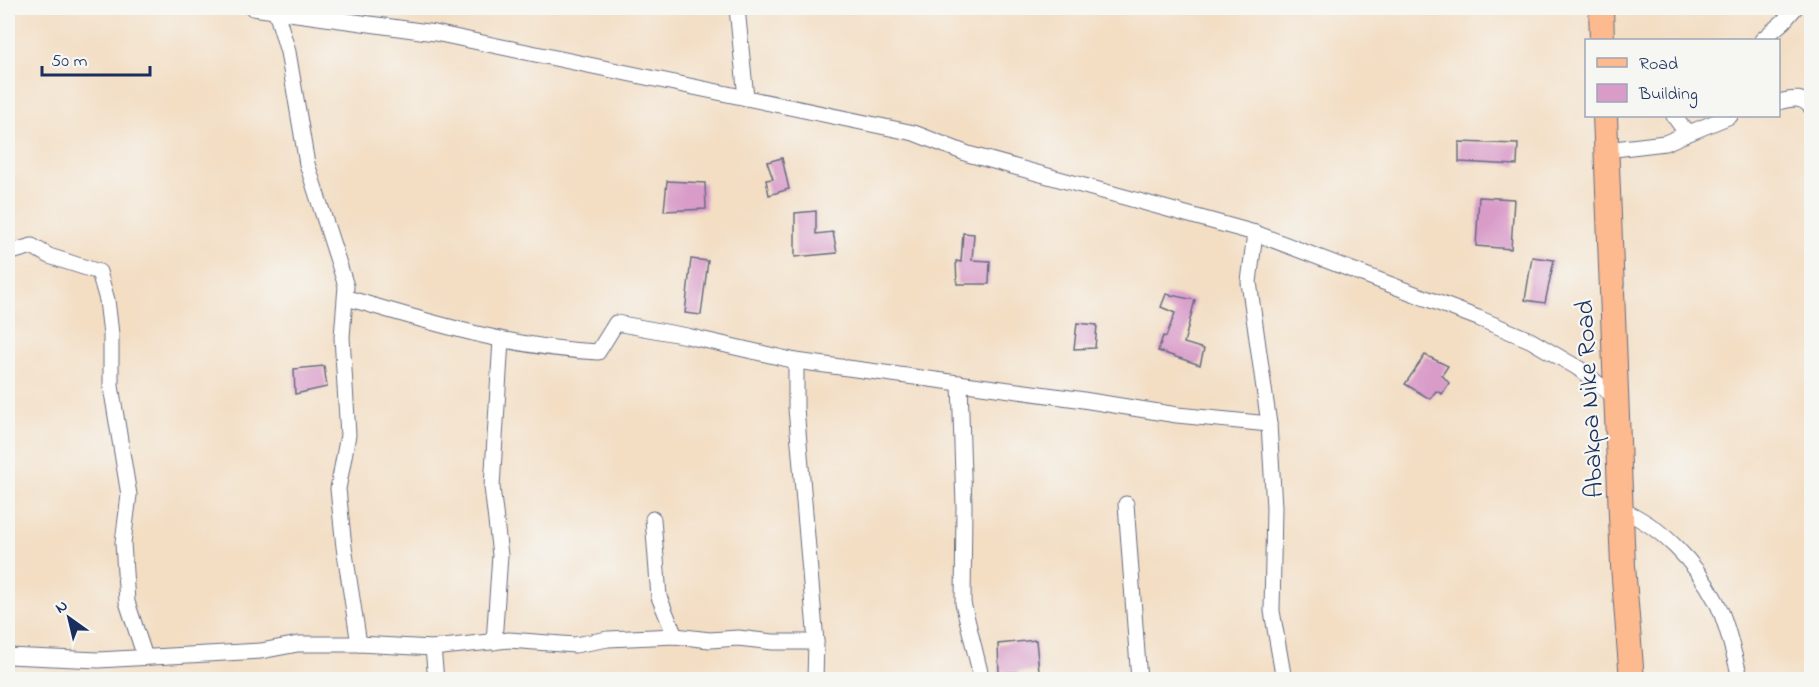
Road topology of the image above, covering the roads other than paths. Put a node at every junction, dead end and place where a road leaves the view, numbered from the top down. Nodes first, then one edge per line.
1 (254, 8) edge
2 (737, 8) edge
3 (1601, 8) edge
4 (1795, 8) edge
5 (276, 9) edge
6 (1602, 39) edge
7 (1763, 39) edge
8 (746, 98) junction
9 (1780, 102) edge
10 (1812, 109) edge
11 (1605, 117) edge
12 (1675, 117) edge
13 (1728, 117) edge
14 (1691, 132) junction
15 (1606, 150) junction
16 (1255, 233) junction
17 (8, 253) edge
18 (346, 298) junction
19 (501, 340) junction
20 (796, 361) junction
21 (960, 383) junction
22 (1616, 398) junction
23 (1269, 424) junction
24 (1126, 504) dead end
25 (1622, 510) junction
26 (653, 519) dead end
27 (675, 636) junction
28 (494, 642) junction
29 (816, 642) junction
30 (359, 644) junction
31 (433, 648) junction
32 (8, 656) edge
33 (145, 657) junction
34 (436, 680) edge
35 (815, 680) edge
36 (982, 680) edge
37 (1140, 680) edge
38 (1284, 680) edge
39 (1632, 680) edge
40 (1741, 680) edge

1 - 5 street
2 - 8 street
3 - 6 main road
4 - 7 street
5 - 8 street
5 - 18 street
8 - 16 street
9 - 10 street
11 - 15 main road, Abakpa Nike Road
12 - 14 street
13 - 14 street
14 - 15 street
15 - 22 main road, Abakpa Nike Road
16 - 22 street
16 - 23 street
17 - 33 street
18 - 19 street
18 - 30 street
19 - 20 street
19 - 28 street
20 - 21 street
20 - 29 street
21 - 23 street
21 - 36 street
22 - 25 main road, Abakpa Nike Road
23 - 38 street
24 - 37 street
25 - 39 main road, Abakpa Nike Road
25 - 40 street
26 - 27 street
27 - 28 street
27 - 29 street
28 - 31 street
29 - 35 street
30 - 31 street
30 - 33 street
31 - 34 street
32 - 33 street

